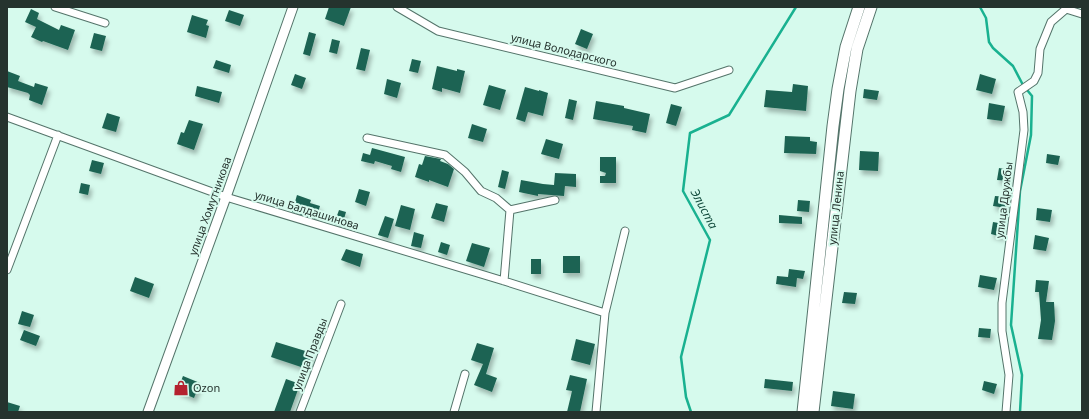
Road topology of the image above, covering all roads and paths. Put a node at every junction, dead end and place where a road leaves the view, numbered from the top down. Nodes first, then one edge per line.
1 (55, 7) edge
2 (293, 7) edge
3 (397, 7) edge
4 (859, 7) edge
5 (871, 7) edge
6 (1082, 14) edge
7 (105, 23) dead end
8 (729, 70) dead end
9 (7, 117) edge
10 (58, 135) junction
11 (368, 138) dead end
12 (226, 197) junction
13 (555, 200) dead end
14 (510, 210) junction
15 (625, 231) dead end
16 (7, 270) edge
17 (504, 281) junction
18 (341, 304) dead end
19 (605, 313) junction
20 (465, 374) dead end
21 (148, 412) edge
22 (300, 412) edge
23 (454, 412) edge
24 (596, 412) edge
25 (803, 412) edge
26 (813, 412) edge
27 (1006, 412) edge

1 - 7 street
2 - 12 street, улица Хомутникова
3 - 8 street, улица Володарского
4 - 25 main road, улица Ленина
5 - 26 main road, улица Ленина
6 - 27 street, улица Дружбы
9 - 10 street, улица Балдашинова
10 - 12 street, улица Балдашинова
10 - 16 street
11 - 14 street
12 - 17 street, улица Балдашинова
12 - 21 street, улица Хомутникова
13 - 14 street
14 - 17 street
15 - 19 street
17 - 19 street, улица Балдашинова
18 - 22 street, улица Правды
19 - 24 street
20 - 23 street

